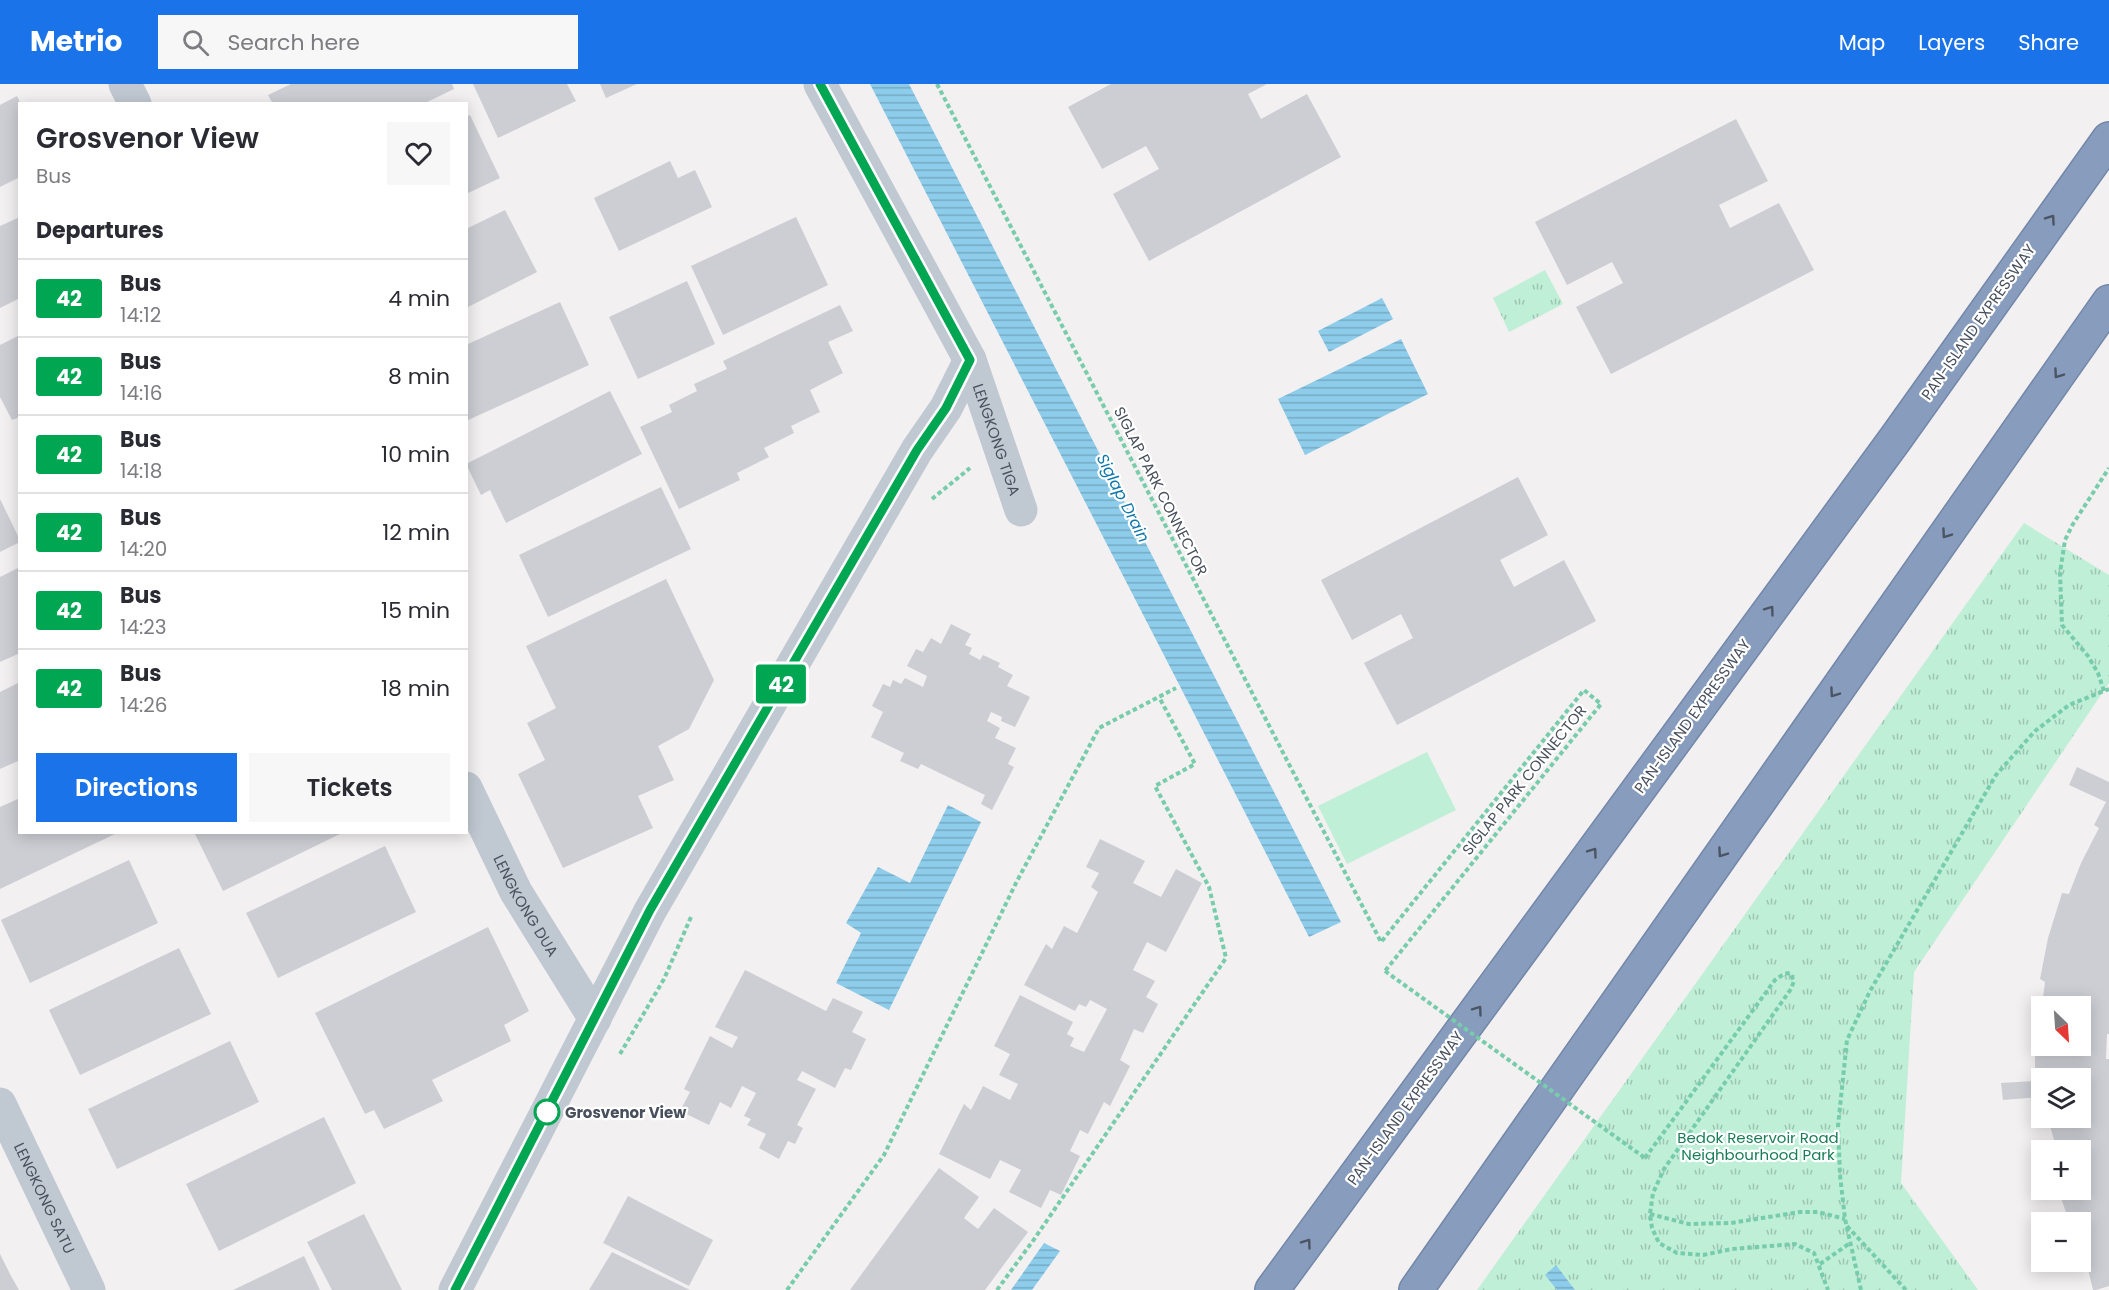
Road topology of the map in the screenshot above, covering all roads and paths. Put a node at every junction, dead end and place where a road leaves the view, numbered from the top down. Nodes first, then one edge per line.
1 (125, 84) edge
2 (820, 84) edge
3 (937, 84) edge
4 (134, 102) edge
5 (2109, 139) edge
6 (2103, 315) edge
7 (970, 360) junction
8 (2109, 468) edge
9 (1021, 510) dead end
10 (1176, 688) dead end
11 (2107, 690) edge
12 (1160, 697) junction
13 (468, 792) edge
14 (595, 1019) junction
15 (0, 1104) edge
16 (1650, 1214) junction
17 (1845, 1219) junction
18 (1846, 1225) junction
19 (1850, 1243) junction
20 (1820, 1264) junction
21 (89, 1290) edge
22 (455, 1290) edge
23 (787, 1290) edge
24 (997, 1290) edge
25 (1272, 1290) edge
26 (1416, 1290) edge
27 (1828, 1290) edge
28 (1861, 1290) edge
29 (1906, 1290) edge

1 - 4 street
2 - 7 street, LENGKONG TIGA
3 - 16 path, SIGLAP PARK CONNECTOR, bridge
25 -> 5 highway, PAN-ISLAND EXPRESSWAY
6 -> 26 highway
7 - 9 street, LENGKONG TIGA
7 - 14 street
8 - 11 path
10 - 12 path
11 - 17 path
12 - 23 path
12 - 24 path
13 - 14 street, LENGKONG DUA
14 - 22 street
15 - 21 street, LENGKONG SATU
16 - 17 path
16 - 20 path, SIGLAP PARK CONNECTOR
17 - 18 path
18 - 19 path
18 - 29 path
19 - 20 path
19 - 28 path
20 - 27 path

